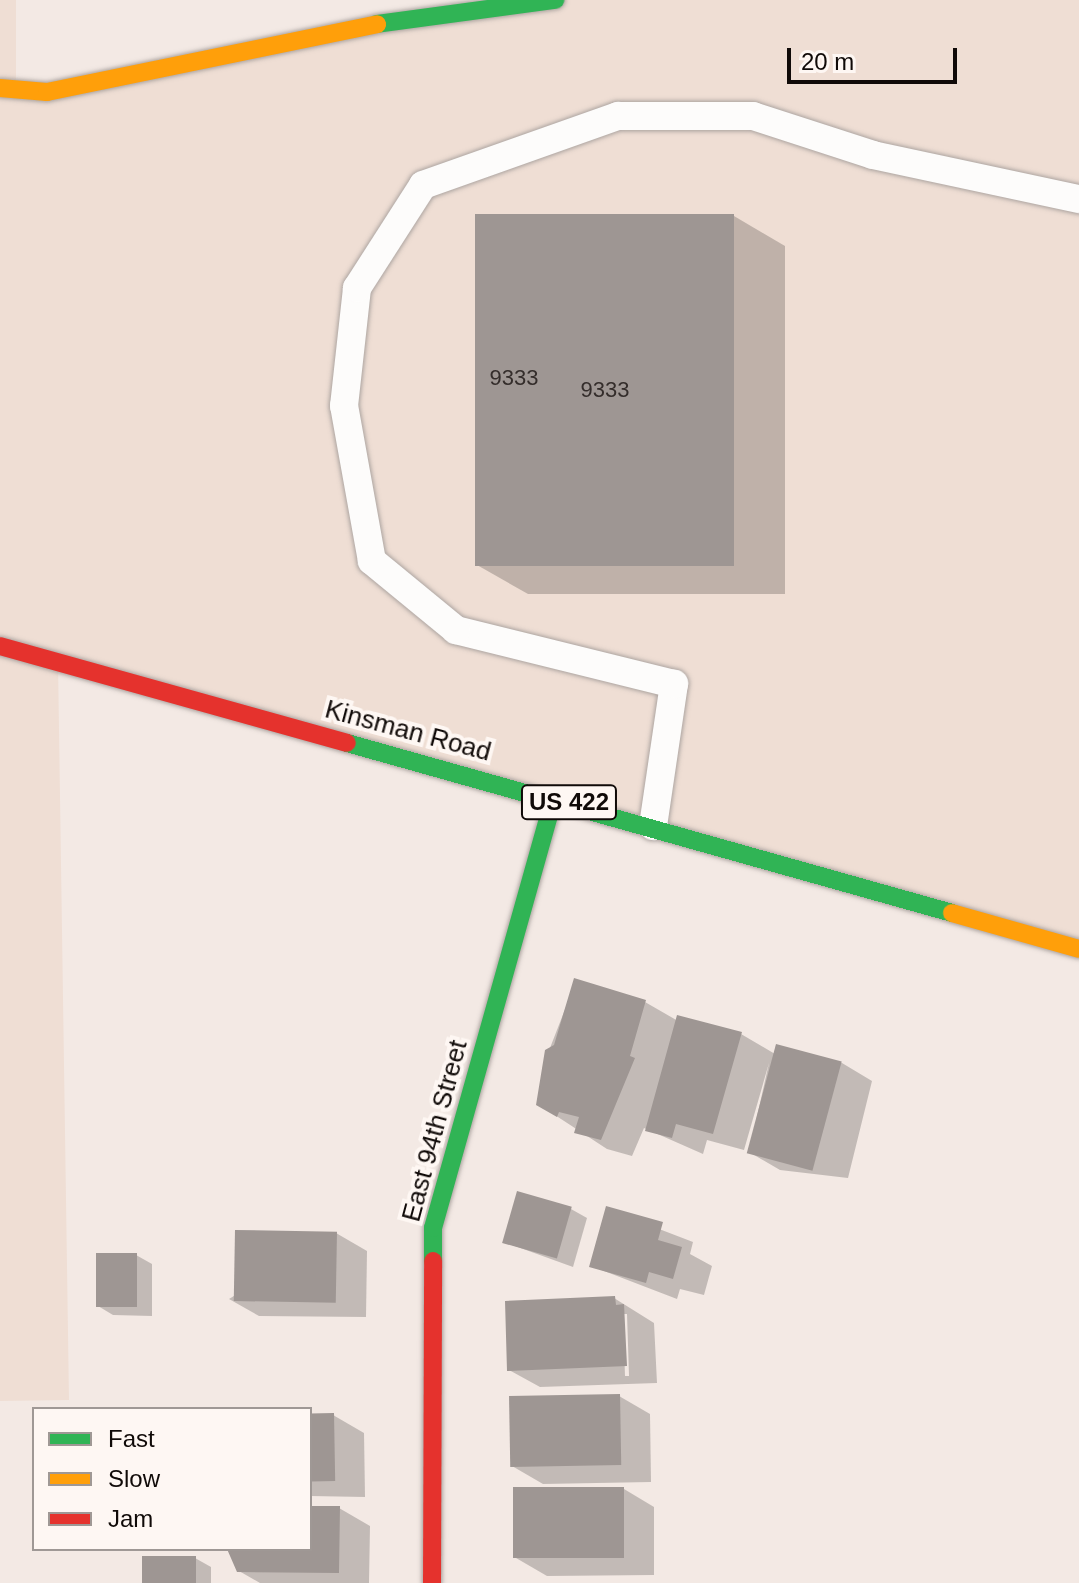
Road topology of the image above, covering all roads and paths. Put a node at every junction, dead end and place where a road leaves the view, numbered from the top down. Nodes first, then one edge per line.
1 (555, 0) edge
2 (0, 88) edge
3 (1079, 199) edge
4 (0, 646) edge
5 (554, 798) junction
6 (653, 826) junction
7 (1079, 949) edge
8 (432, 1583) edge

1 - 2 street
3 - 6 lane
4 - 5 street, Kinsman Road / US 422
5 - 6 street, Kinsman Road / US 422
5 - 8 street, East 94th Street
6 - 7 street, Kinsman Road / US 422

